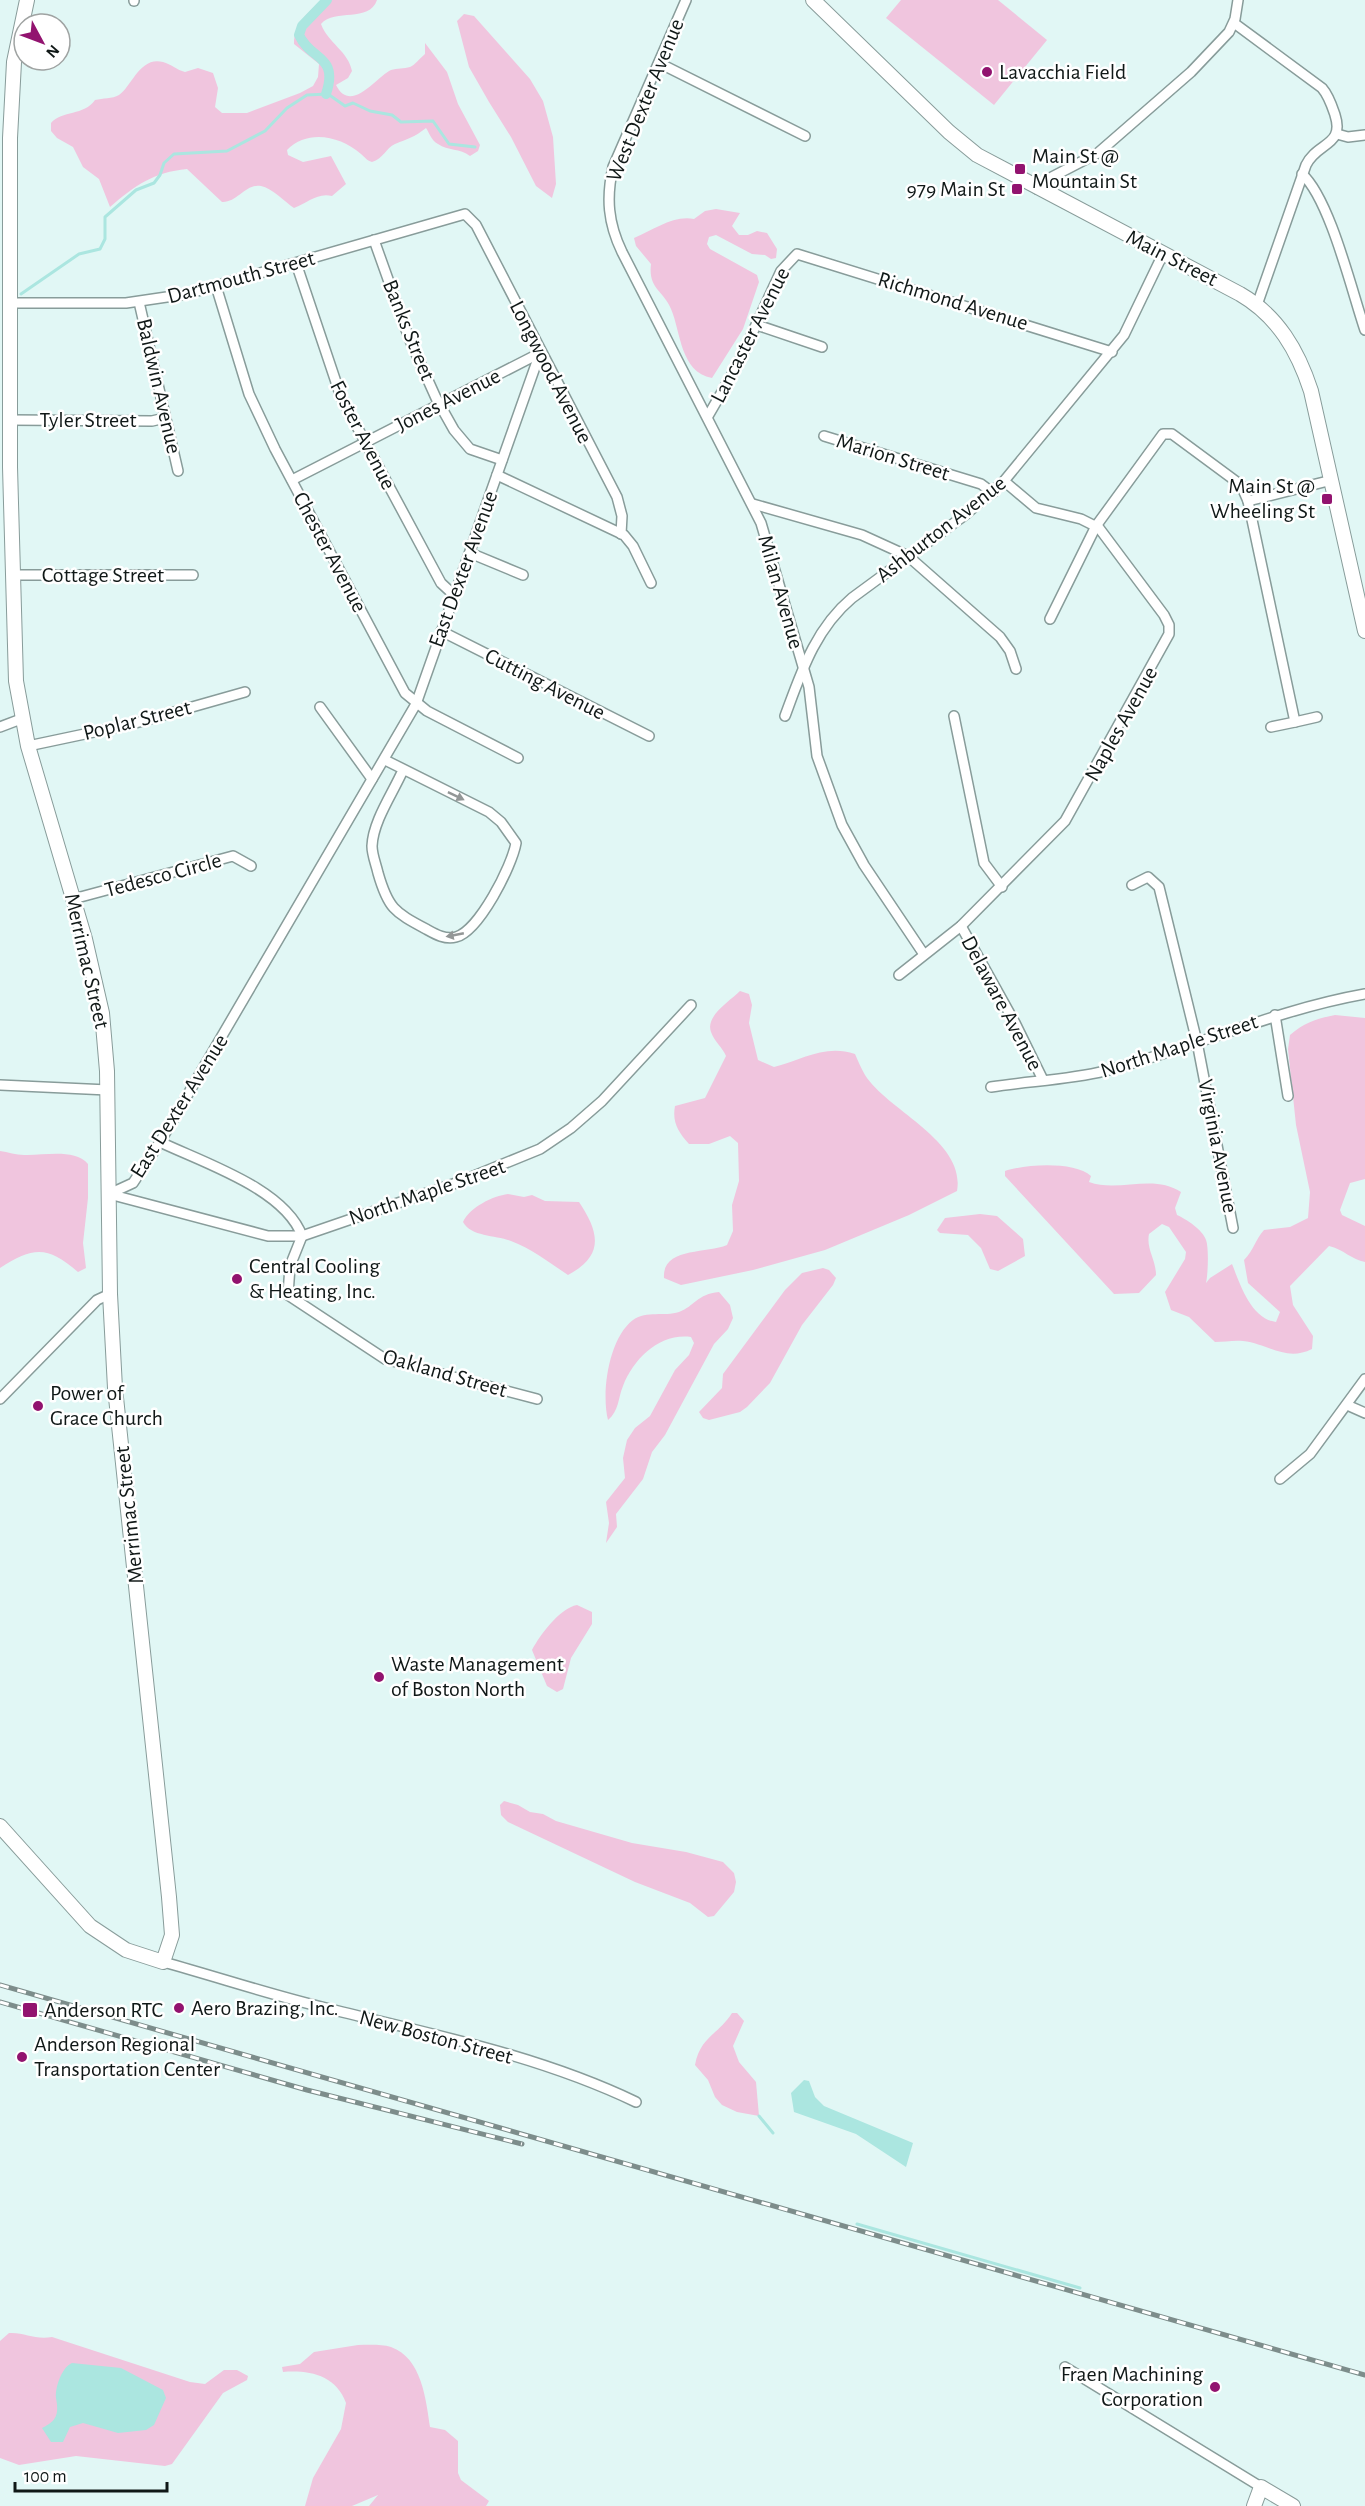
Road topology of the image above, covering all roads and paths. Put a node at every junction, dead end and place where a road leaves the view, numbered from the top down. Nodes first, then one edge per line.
1 (27, 0) edge
2 (686, 0) edge
3 (813, 0) edge
4 (1238, 0) edge
5 (1234, 23) junction
6 (659, 63) junction
7 (1337, 134) junction
8 (1365, 135) edge
9 (805, 136) dead end
10 (5, 137) edge
11 (1302, 174) junction
12 (1037, 189) junction
13 (467, 215) joint
14 (615, 236) joint
15 (374, 240) junction
16 (5, 245) edge
17 (1162, 254) junction
18 (794, 255) joint
19 (296, 263) junction
20 (216, 286) junction
21 (139, 302) junction
22 (10, 303) junction
23 (1257, 305) junction
24 (756, 325) junction
25 (1365, 330) edge
26 (822, 347) dead end
27 (1112, 352) junction
28 (540, 353) junction
29 (440, 405) junction
30 (708, 416) junction
31 (165, 418) junction
32 (10, 420) junction
33 (824, 436) dead end
34 (365, 442) junction
35 (502, 460) junction
36 (178, 471) dead end
37 (496, 475) junction
38 (292, 480) junction
39 (1332, 480) junction
40 (1004, 482) junction
41 (993, 494) junction
42 (1248, 501) junction
43 (753, 504) junction
44 (1096, 526) junction
45 (621, 534) junction
46 (470, 553) junction
47 (908, 556) junction
48 (13, 575) junction
49 (193, 575) dead end
50 (523, 575) dead end
51 (651, 583) dead end
52 (454, 595) junction
53 (1050, 619) dead end
54 (441, 631) junction
55 (1365, 631) edge
56 (803, 668) junction
57 (1016, 669) dead end
58 (245, 692) dead end
59 (416, 704) junction
60 (320, 707) dead end
61 (785, 716) dead end
62 (954, 716) dead end
63 (1317, 717) dead end
64 (21, 719) junction
65 (1294, 722) junction
66 (0, 727) edge
67 (1271, 727) dead end
68 (649, 736) dead end
69 (28, 746) junction
70 (518, 758) dead end
71 (385, 760) junction
72 (403, 770) junction
73 (372, 779) junction
74 (250, 866) dead end
75 (1132, 885) dead end
76 (1002, 887) junction
77 (73, 899) junction
78 (961, 926) junction
79 (923, 953) junction
80 (899, 975) dead end
81 (1365, 994) edge
82 (691, 1005) dead end
83 (1275, 1015) junction
84 (1197, 1042) junction
85 (1043, 1080) junction
86 (0, 1085) edge
87 (991, 1087) dead end
88 (108, 1090) junction
89 (1288, 1095) dead end
90 (160, 1142) junction
91 (109, 1194) junction
92 (1233, 1228) dead end
93 (302, 1236) junction
94 (110, 1294) junction
95 (1365, 1379) edge
96 (0, 1399) edge
97 (537, 1399) dead end
98 (1347, 1405) junction
99 (1365, 1413) edge
100 (1280, 1479) dead end
101 (0, 1826) edge
102 (163, 1962) junction
103 (636, 2102) dead end
104 (1065, 2367) dead end
105 (1261, 2487) junction
106 (1254, 2506) edge
107 (1293, 2506) edge

1 - 10 main road, Merrimac Street
2 - 6 street, West Dexter Avenue
3 - 12 main road, Main Street
4 - 5 street
5 - 7 street
5 - 12 street
6 - 9 street
6 - 14 street, West Dexter Avenue
7 - 8 street
7 - 11 street
10 - 16 main road, Merrimac Street
11 - 23 street
11 - 25 street
12 - 17 main road, Main Street
13 - 15 street, Dartmouth Street
13 - 28 street, Longwood Avenue
14 - 30 street, Milan Avenue
15 - 19 street, Dartmouth Street
15 - 29 street, Banks Street
16 - 22 main road, Merrimac Street
17 - 23 main road, Main Street
17 - 27 street, Ashburton Avenue
18 - 24 street, Lancaster Avenue
18 - 27 street, Richmond Avenue
19 - 20 street, Dartmouth Street
19 - 34 street, Foster Avenue
20 - 21 street, Dartmouth Street
20 - 38 street, Chester Avenue
21 - 22 street, Dartmouth Street
21 - 31 street, Baldwin Avenue
22 - 32 main road, Merrimac Street
23 - 39 main road, Main Street
24 - 26 street
24 - 30 street, Lancaster Avenue
27 - 40 street, Ashburton Avenue
28 - 29 street, Jones Avenue
28 - 35 street, East Dexter Avenue
28 - 45 street, Longwood Avenue
29 - 34 street, Jones Avenue
29 - 35 street, Banks Street
30 - 43 street, Milan Avenue
31 - 32 street, Tyler Street
31 - 36 street, Baldwin Avenue
32 - 48 main road, Merrimac Street
33 - 41 street, Marion Street
34 - 38 street, Jones Avenue
34 - 52 street, Foster Avenue
35 - 37 street, East Dexter Avenue
37 - 45 street
37 - 46 street, East Dexter Avenue
38 - 59 street, Chester Avenue
39 - 42 street
39 - 55 main road, Main Street
40 - 41 street, Ashburton Avenue
40 - 44 street
41 - 47 street, Ashburton Avenue
42 - 44 street
42 - 65 street
43 - 47 street
43 - 56 street, Milan Avenue
44 - 53 street
44 - 76 street, Naples Avenue
45 - 51 street
46 - 50 street
46 - 52 street, East Dexter Avenue
47 - 56 street, Ashburton Avenue
47 - 57 street
48 - 49 street, Cottage Street
48 - 64 main road, Merrimac Street
52 - 54 street, East Dexter Avenue
54 - 59 street, East Dexter Avenue
54 - 68 street, Cutting Avenue
56 - 61 street, Ashburton Avenue
56 - 79 street, Milan Avenue
58 - 69 street, Poplar Street
59 - 70 street, Chester Avenue
59 - 71 street, East Dexter Avenue
60 - 73 street
62 - 76 street
63 - 65 street
64 - 66 street
64 - 69 main road, Merrimac Street
65 - 67 street
69 - 77 main road, Merrimac Street
71 - 72 street
71 - 73 street, East Dexter Avenue
72 -> 72 street
73 - 90 street, East Dexter Avenue
74 - 77 street, Tedesco Circle
75 - 84 street, Virginia Avenue
76 - 78 street, Naples Avenue
77 - 88 main road, Merrimac Street
78 - 79 street, Naples Avenue
78 - 85 street, Delaware Avenue
79 - 80 street, Naples Avenue
81 - 83 street, North Maple Street
82 - 93 street, North Maple Street
83 - 84 street, North Maple Street
83 - 89 street
84 - 85 street, North Maple Street
84 - 92 street, Virginia Avenue
85 - 87 street, North Maple Street
86 - 88 street
88 - 91 main road, Merrimac Street
90 - 91 street, East Dexter Avenue
90 - 93 street
91 - 93 street, North Maple Street
91 - 94 main road, Merrimac Street
93 - 97 street, Oakland Street
94 - 96 street
94 - 102 main road, Merrimac Street
95 - 98 street
98 - 99 street
98 - 100 street
101 - 102 main road, New Boston Street
102 - 103 street, New Boston Street
104 - 105 street
105 - 106 main road
105 - 107 main road

